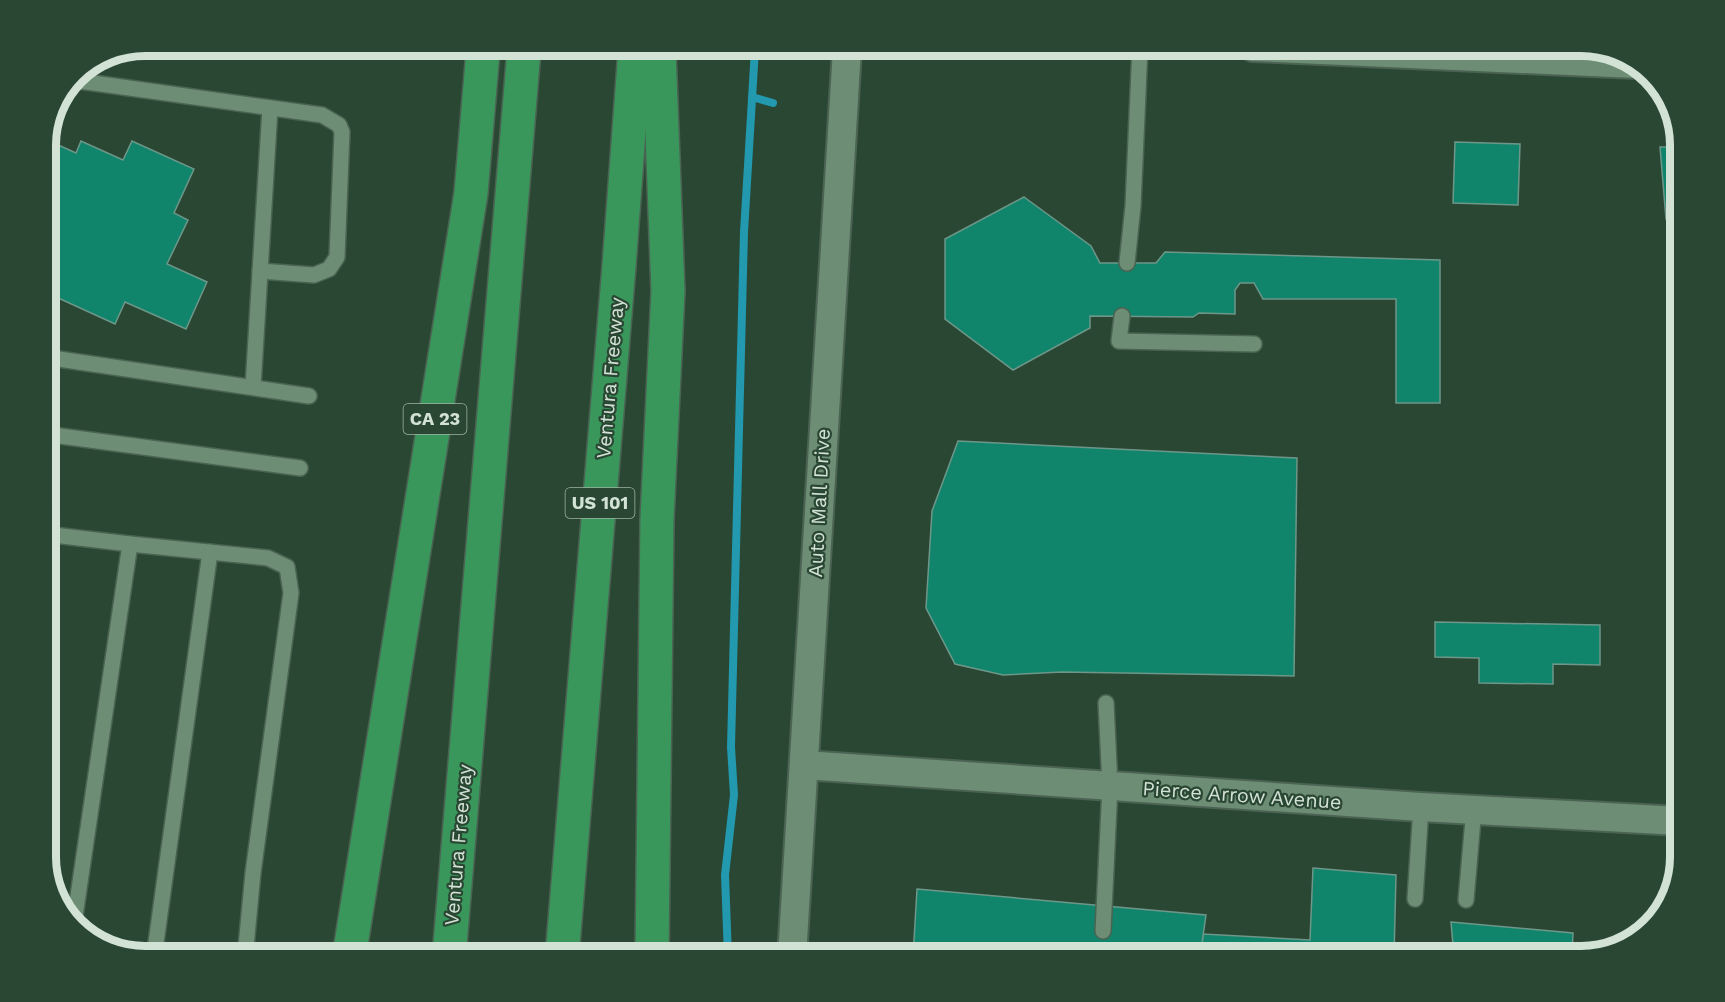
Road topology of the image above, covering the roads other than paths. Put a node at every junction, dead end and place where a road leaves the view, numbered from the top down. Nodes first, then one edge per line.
1 (483, 56) edge
2 (524, 56) edge
3 (635, 56) edge
4 (659, 56) edge
5 (847, 56) edge
6 (1140, 56) edge
7 (1507, 56) edge
8 (1605, 59) edge
9 (83, 81) edge
10 (270, 108) junction
11 (1127, 263) dead end
12 (260, 271) junction
13 (1122, 316) dead end
14 (1254, 344) dead end
15 (56, 359) edge
16 (253, 387) junction
17 (309, 396) dead end
18 (56, 435) edge
19 (300, 468) dead end
20 (56, 535) edge
21 (130, 544) junction
22 (210, 552) junction
23 (1106, 703) dead end
24 (804, 765) junction
25 (1110, 786) junction
26 (1421, 807) junction
27 (1474, 808) junction
28 (1670, 820) edge
29 (1415, 899) dead end
30 (1466, 900) dead end
31 (75, 913) edge
32 (1103, 931) dead end
33 (156, 946) edge
34 (246, 946) edge
35 (351, 946) edge
36 (450, 946) edge
37 (563, 946) edge
38 (652, 946) edge
39 (793, 946) edge

1 - 35 highway, CA 23
2 - 36 highway, Ventura Freeway
3 - 37 highway, Ventura Freeway / US 101
4 - 38 highway
5 - 24 street, Auto Mall Drive
6 - 11 lane
7 - 8 street
9 - 10 lane
10 - 12 lane
10 - 12 lane
12 - 16 lane
13 - 14 lane
15 - 16 lane
16 - 17 lane
18 - 19 lane
20 - 21 lane
21 - 22 lane
21 - 31 lane
22 - 33 lane
22 - 34 lane
23 - 25 lane
24 - 25 street, Pierce Arrow Avenue
24 - 39 street, Auto Mall Drive
25 - 26 street, Pierce Arrow Avenue
25 - 32 lane
26 - 27 street, Pierce Arrow Avenue
26 - 29 lane
27 - 28 street, Pierce Arrow Avenue
27 - 30 lane

